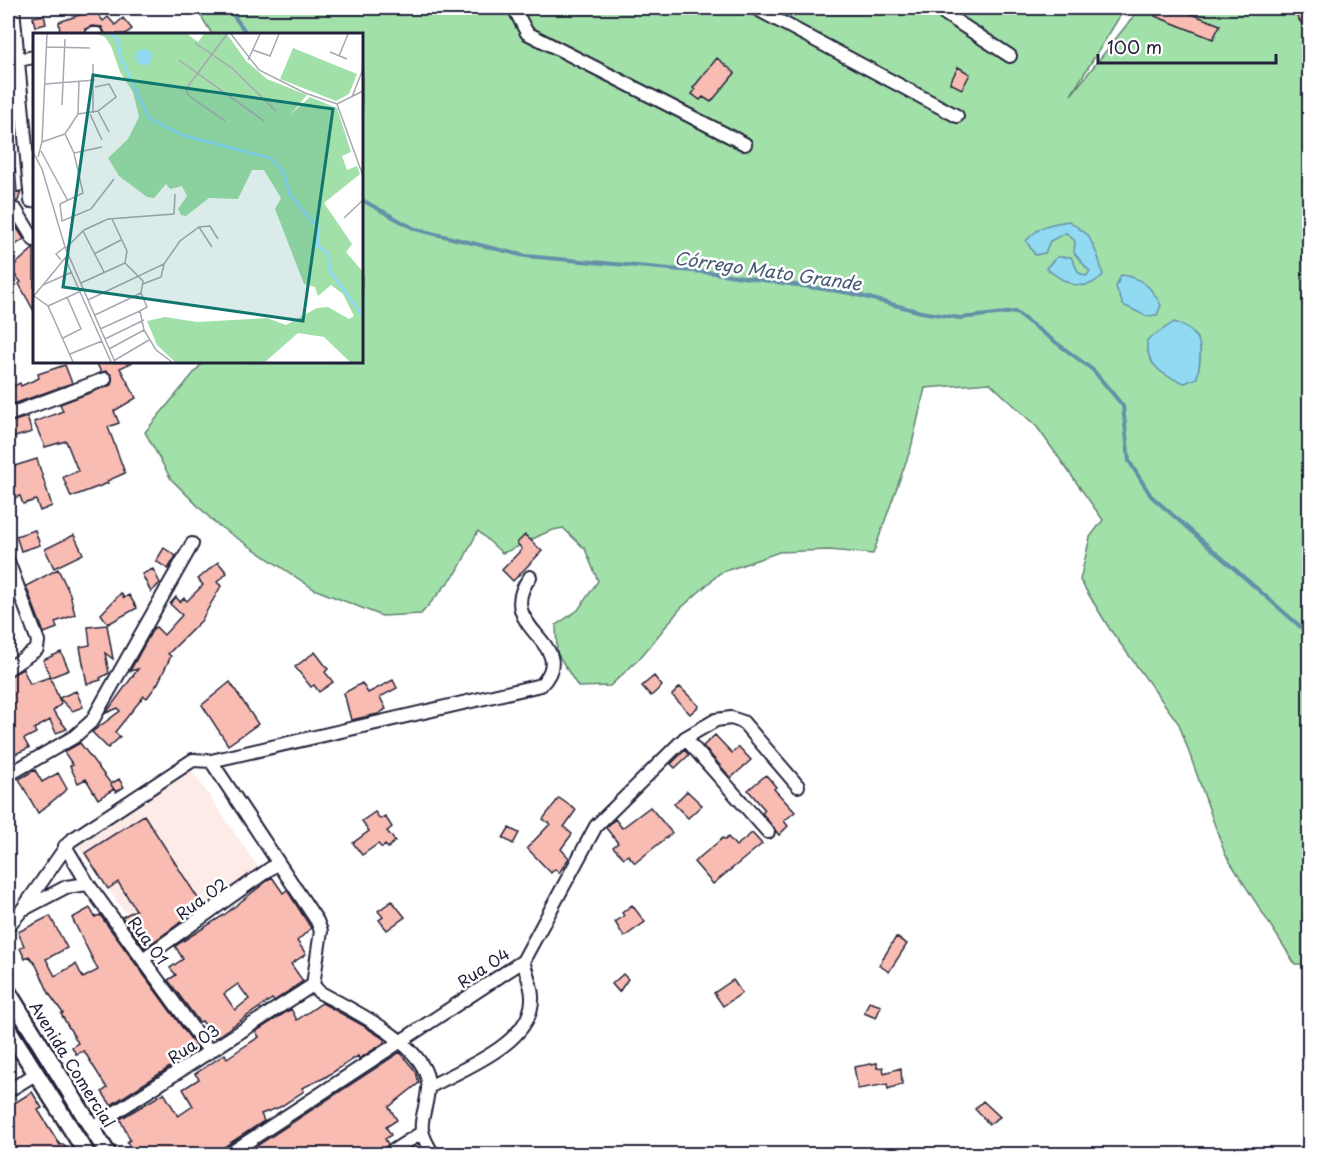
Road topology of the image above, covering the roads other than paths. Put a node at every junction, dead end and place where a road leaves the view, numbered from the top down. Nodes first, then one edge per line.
1 (13, 8) edge
2 (514, 8) edge
3 (755, 8) edge
4 (936, 8) edge
5 (11, 26) edge
6 (1010, 56) dead end
7 (33, 57) edge
8 (18, 60) junction
9 (957, 116) dead end
10 (745, 144) dead end
11 (33, 200) edge
12 (12, 209) edge
13 (33, 239) edge
14 (105, 378) dead end
15 (8, 415) edge
16 (192, 544) dead end
17 (8, 561) edge
18 (530, 577) dead end
19 (8, 669) edge
20 (685, 738) junction
21 (211, 761) junction
22 (8, 775) edge
23 (798, 786) dead end
24 (768, 832) dead end
25 (65, 846) junction
26 (278, 863) junction
27 (88, 884) junction
28 (22, 910) junction
29 (8, 926) edge
30 (143, 959) junction
31 (523, 961) junction
32 (313, 985) junction
33 (8, 992) edge
34 (8, 1029) edge
35 (401, 1039) junction
36 (210, 1052) junction
37 (37, 1073) junction
38 (429, 1087) junction
39 (8, 1091) edge
40 (92, 1128) junction
41 (421, 1133) junction
42 (87, 1155) edge
43 (108, 1155) edge
44 (229, 1155) edge
45 (388, 1155) edge
46 (433, 1155) edge

1 - 5 street
2 - 10 street
3 - 9 street
4 - 6 street
5 - 8 street
7 - 8 street
8 - 11 street
11 - 12 street
12 - 13 street
14 - 15 street
16 - 22 street
17 - 19 street
18 - 21 street
20 - 23 street, Rua 04
20 - 24 street
20 - 31 street, Rua 04
21 - 25 street
21 - 26 street
25 - 27 street, Rua 01
25 - 28 street
26 - 30 street, Rua 02
26 - 32 street
27 - 28 street
27 - 30 street, Rua 01
28 - 29 street
30 - 36 street, Rua 01
31 - 35 street, Rua 04
31 - 38 street
32 - 35 street
32 - 36 street, Rua 03
33 - 40 street, Avenida Comercial
34 - 37 street
35 - 38 street
35 - 44 street, Rua 04
36 - 40 street, Rua 03
37 - 39 street
37 - 42 street
38 - 41 street
40 - 43 street, Avenida Comercial
41 - 45 street
41 - 46 street

